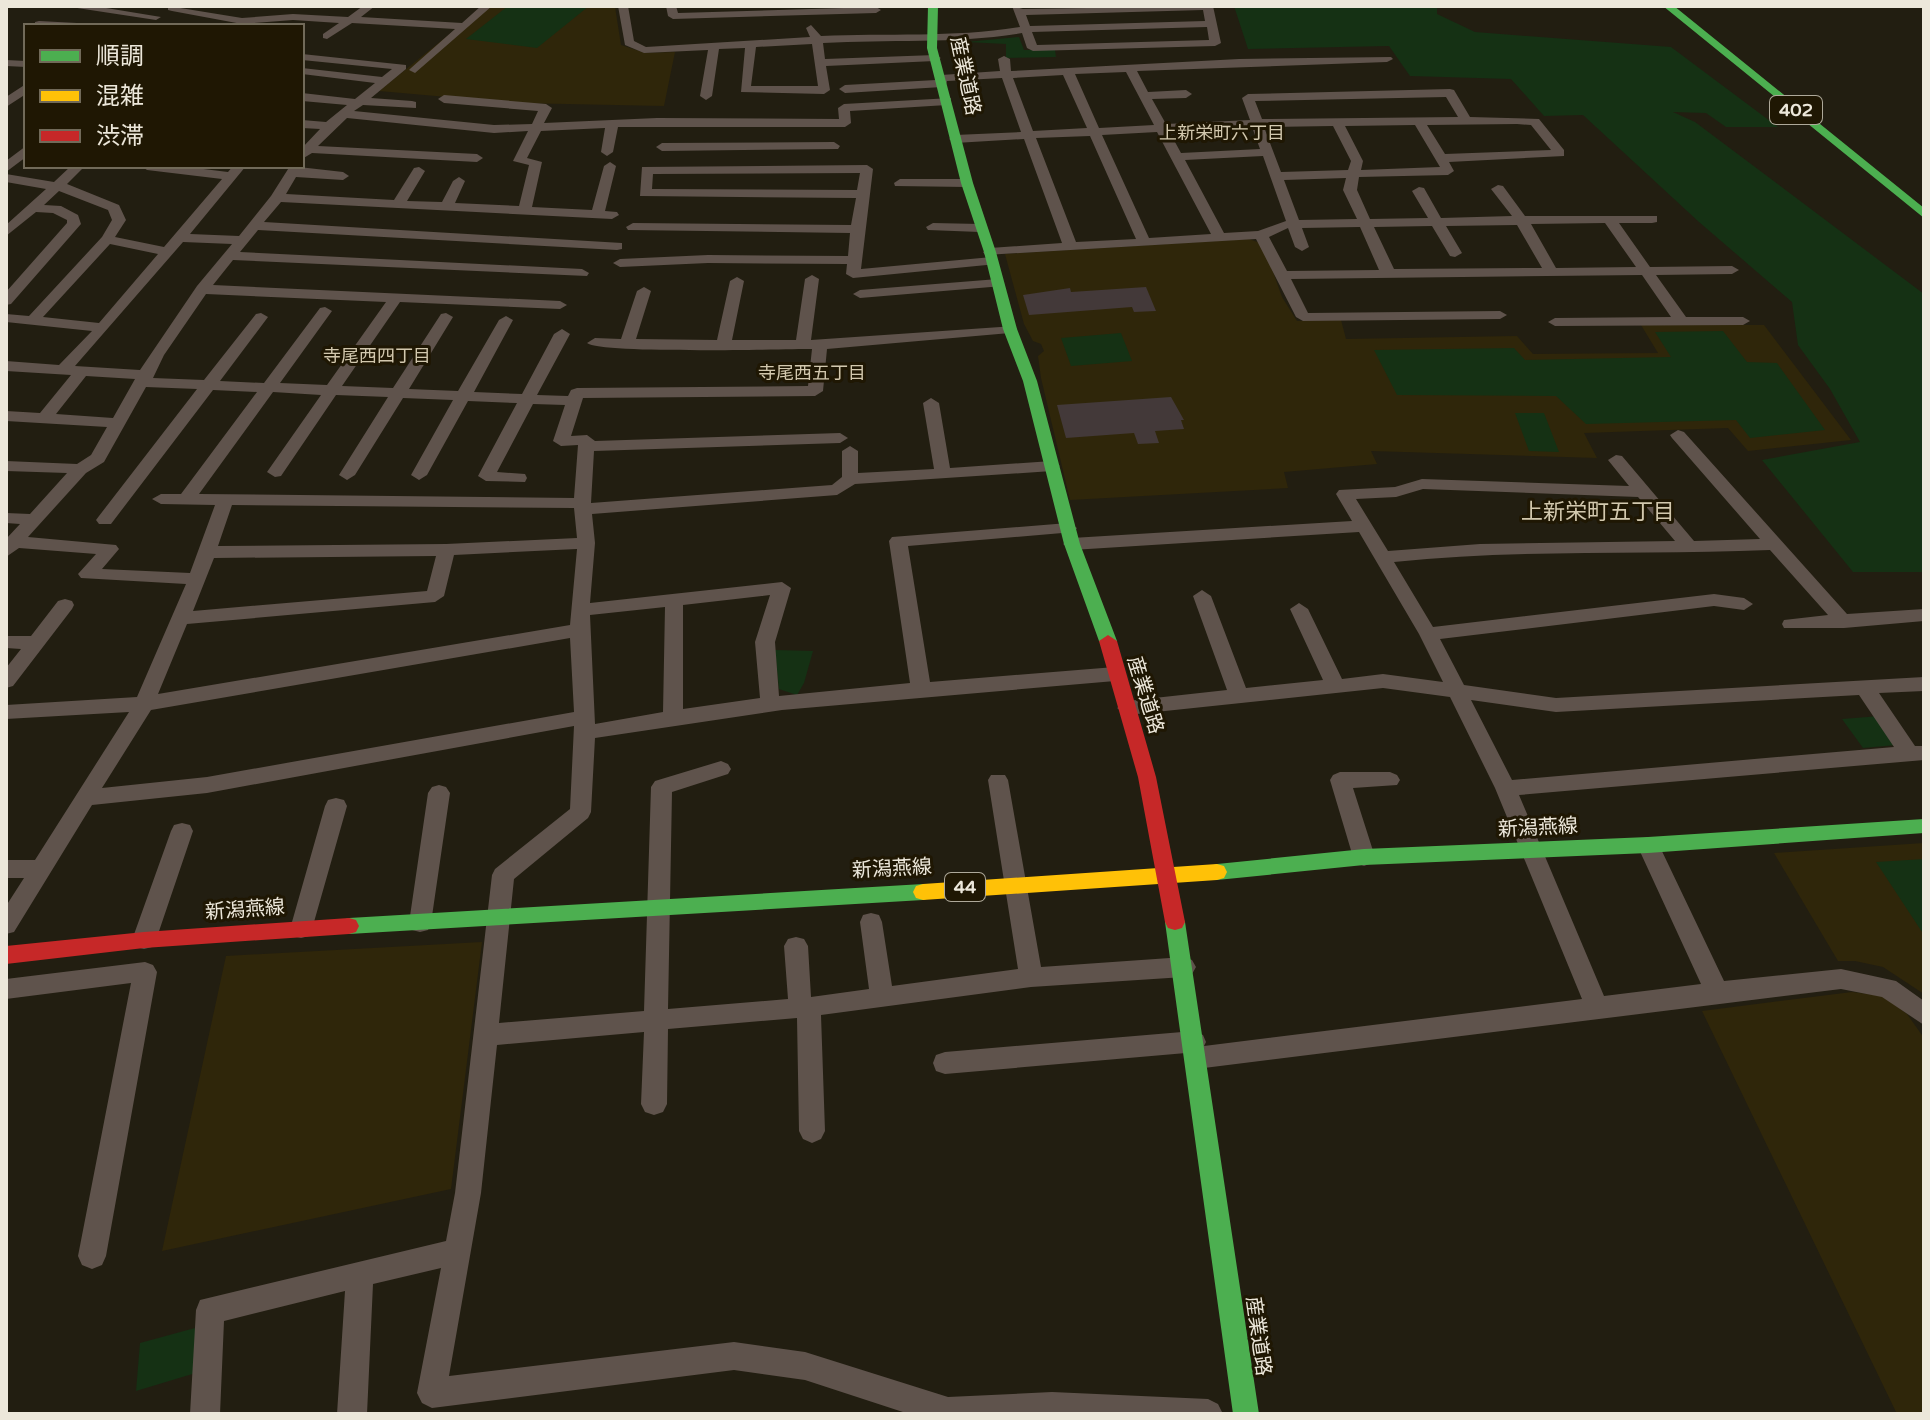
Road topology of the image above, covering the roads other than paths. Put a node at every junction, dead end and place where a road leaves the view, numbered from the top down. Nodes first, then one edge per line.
1 (69, 6) edge
2 (310, 6) edge
3 (370, 6) edge
4 (487, 6) edge
5 (623, 6) edge
6 (671, 6) edge
7 (933, 6) edge
8 (1208, 6) edge
9 (1668, 6) edge
10 (174, 7) edge
11 (114, 8) edge
12 (1018, 9) edge
13 (774, 10) edge
14 (876, 10) dead end
15 (698, 11) edge
16 (798, 13) junction
17 (211, 16) junction
18 (156, 17) junction
19 (293, 17) junction
20 (348, 21) junction
21 (144, 24) edge
22 (197, 24) edge
23 (244, 24) edge
24 (281, 24) edge
25 (1211, 24) junction
26 (462, 26) junction
27 (1027, 29) junction
28 (327, 36) dead end
29 (933, 36) junction
30 (817, 40) junction
31 (751, 44) junction
32 (714, 46) junction
33 (304, 57) edge
34 (935, 58) junction
35 (1004, 59) dead end
36 (1387, 59) dead end
37 (1317, 60) junction
38 (1239, 62) junction
39 (820, 63) junction
40 (1129, 67) junction
41 (415, 70) dead end
42 (1067, 70) junction
43 (304, 71) edge
44 (1006, 74) junction
45 (1324, 76) dead end
46 (1246, 80) dead end
47 (385, 81) junction
48 (943, 87) junction
49 (845, 89) dead end
50 (24, 91) edge
51 (1186, 94) dead end
52 (706, 96) dead end
53 (1146, 96) junction
54 (304, 97) edge
55 (444, 99) dead end
56 (359, 102) junction
57 (6, 103) edge
58 (412, 105) dead end
59 (344, 114) junction
60 (1466, 120) junction
61 (1419, 121) junction
62 (782, 122) junction
63 (1337, 122) junction
64 (1257, 123) junction
65 (304, 124) edge
66 (612, 125) junction
67 (329, 126) junction
68 (538, 126) junction
69 (1162, 127) junction
70 (1094, 131) junction
71 (1028, 135) junction
72 (955, 139) junction
73 (779, 146) junction
74 (834, 146) dead end
75 (662, 147) dead end
76 (24, 152) edge
77 (304, 152) edge
78 (607, 152) dead end
79 (1265, 152) junction
80 (1177, 157) junction
81 (477, 158) dead end
82 (1443, 158) junction
83 (610, 166) dead end
84 (6, 168) edge
85 (77, 168) edge
86 (183, 168) edge
87 (294, 170) edge
88 (236, 171) edge
89 (419, 171) dead end
90 (1354, 174) junction
91 (343, 176) dead end
92 (1279, 176) junction
93 (6, 178) edge
94 (459, 181) dead end
95 (900, 183) dead end
96 (967, 183) junction
97 (57, 186) junction
98 (1498, 189) dead end
99 (1419, 191) dead end
100 (863, 194) junction
101 (277, 198) junction
102 (397, 206) junction
103 (447, 207) junction
104 (32, 208) junction
105 (524, 211) junction
106 (1924, 214) edge
107 (1609, 219) junction
108 (1652, 219) dead end
109 (1436, 221) junction
110 (1522, 221) junction
111 (1363, 223) junction
112 (1293, 224) junction
113 (255, 226) junction
114 (633, 227) dead end
115 (933, 227) dead end
116 (980, 228) junction
117 (857, 229) junction
118 (6, 232) edge
119 (1261, 235) junction
120 (1219, 236) junction
121 (179, 238) junction
122 (107, 239) junction
123 (243, 240) junction
124 (1144, 241) junction
125 (617, 246) dead end
126 (1070, 246) junction
127 (1302, 247) dead end
128 (167, 252) junction
129 (1455, 253) dead end
130 (230, 256) junction
131 (991, 257) junction
132 (853, 260) junction
133 (620, 263) dead end
134 (1732, 270) dead end
135 (1646, 271) junction
136 (582, 273) dead end
137 (1552, 273) junction
138 (1282, 275) junction
139 (1389, 275) junction
140 (812, 279) dead end
141 (737, 281) dead end
142 (998, 283) junction
143 (202, 289) junction
144 (644, 291) dead end
145 (860, 294) dead end
146 (397, 296) junction
147 (6, 301) edge
148 (560, 305) dead end
149 (325, 311) dead end
150 (1500, 315) dead end
151 (261, 317) dead end
152 (446, 317) dead end
153 (6, 318) edge
154 (33, 320) junction
155 (506, 320) dead end
156 (1682, 321) junction
157 (1743, 321) dead end
158 (1555, 322) dead end
159 (103, 328) junction
160 (1010, 329) junction
161 (562, 334) dead end
162 (595, 343) dead end
163 (724, 344) junction
164 (811, 344) junction
165 (626, 345) junction
166 (14, 366) edge
167 (63, 370) junction
168 (82, 371) junction
169 (145, 378) junction
170 (6, 384) edge
171 (210, 384) junction
172 (268, 388) junction
173 (332, 390) junction
174 (396, 394) junction
175 (463, 395) junction
176 (527, 399) junction
177 (575, 401) junction
178 (931, 403) dead end
179 (6, 416) edge
180 (45, 418) junction
181 (119, 423) junction
182 (1678, 435) dead end
183 (587, 446) junction
184 (1616, 460) dead end
185 (6, 466) edge
186 (1052, 466) junction
187 (80, 469) junction
188 (275, 472) dead end
189 (347, 475) dead end
190 (419, 475) dead end
191 (943, 475) junction
192 (519, 478) dead end
193 (850, 479) junction
194 (1642, 492) junction
195 (161, 499) dead end
196 (185, 501) junction
197 (225, 501) junction
198 (582, 506) junction
199 (6, 518) edge
200 (35, 520) junction
201 (105, 520) dead end
202 (1362, 526) junction
203 (1070, 536) junction
204 (586, 543) junction
205 (1774, 544) junction
206 (10, 547) edge
207 (1690, 548) junction
208 (446, 550) junction
209 (206, 552) junction
210 (1383, 557) junction
211 (197, 579) junction
212 (1202, 596) dead end
213 (674, 600) junction
214 (1744, 604) dead end
215 (65, 605) dead end
216 (1299, 609) dead end
217 (1924, 615) edge
218 (181, 618) junction
219 (580, 620) junction
220 (1844, 622) junction
221 (1791, 624) dead end
222 (1428, 634) junction
223 (6, 642) edge
224 (36, 643) junction
225 (1115, 674) junction
226 (6, 681) edge
227 (1924, 684) edge
228 (1335, 685) junction
229 (921, 689) junction
230 (1866, 689) junction
231 (1458, 690) junction
232 (1239, 695) junction
233 (144, 704) junction
234 (770, 704) junction
235 (1127, 708) junction
236 (6, 712) edge
237 (673, 715) junction
238 (584, 725) junction
239 (1917, 753) edge
240 (721, 769) dead end
241 (998, 780) dead end
242 (1390, 780) dead end
243 (1506, 788) junction
244 (439, 793) dead end
245 (86, 798) junction
246 (336, 806) dead end
247 (1924, 826) edge
248 (182, 831) dead end
249 (1648, 845) junction
250 (1532, 850) junction
251 (1364, 857) junction
252 (6, 869) edge
253 (42, 869) junction
254 (1165, 877) junction
255 (1017, 884) junction
256 (658, 905) junction
257 (497, 916) junction
258 (871, 922) dead end
259 (420, 923) junction
260 (6, 925) edge
261 (301, 929) junction
262 (144, 940) junction
263 (796, 946) dead end
264 (6, 955) edge
265 (1184, 967) junction
266 (1031, 977) junction
267 (6, 989) edge
268 (1717, 992) junction
269 (882, 995) junction
270 (804, 1007) junction
271 (1597, 1007) junction
272 (1924, 1015) edge
273 (656, 1018) junction
274 (486, 1035) junction
275 (1195, 1050) junction
276 (945, 1063) dead end
277 (654, 1104) dead end
278 (812, 1131) dead end
279 (457, 1251) junction
280 (92, 1256) dead end
281 (360, 1275) junction
282 (205, 1414) edge
283 (352, 1414) edge
284 (1208, 1414) edge
285 (1246, 1414) edge

1 - 11 street
2 - 19 street
3 - 20 street
4 - 26 street
5 - 32 street
6 - 15 street
7 - 29 main road, 産業道路
8 - 12 street
8 - 25 street
9 - 106 main road, 402
10 - 17 street
10 - 18 street
11 - 18 street
12 - 27 street
13 - 15 street
13 - 16 street
14 - 16 street
16 - 30 street
17 - 22 street
17 - 23 street
18 - 21 street
19 - 20 street
19 - 23 street
19 - 24 street
20 - 26 street
20 - 28 street
25 - 27 street
25 - 27 street
26 - 41 street
27 - 29 street
29 - 30 street
29 - 34 main road, 産業道路
30 - 31 street
30 - 39 street
31 - 32 street
31 - 39 street
32 - 52 street
33 - 47 street
34 - 39 street
34 - 48 main road, 産業道路
35 - 44 street
36 - 37 street
37 - 38 street
37 - 45 street
38 - 40 street
38 - 46 street
40 - 42 street
40 - 53 street
42 - 44 street
42 - 70 street
43 - 47 street
44 - 48 street
44 - 71 street
47 - 56 street
48 - 49 street
48 - 62 street
48 - 72 main road, 産業道路
50 - 57 street
51 - 53 street
53 - 69 street
54 - 56 street
55 - 68 street
56 - 58 street
56 - 59 street
59 - 67 street
59 - 68 street
60 - 61 street
60 - 64 street
60 - 82 street
61 - 63 street
61 - 82 street
62 - 66 street
62 - 73 street
63 - 64 street
63 - 90 street
64 - 69 street
64 - 79 street
65 - 67 street
66 - 68 street
66 - 78 street
67 - 77 street
68 - 105 street
69 - 70 street
69 - 80 street
70 - 71 street
70 - 124 street
71 - 72 street
71 - 126 street
72 - 96 main road, 産業道路
73 - 74 street
73 - 75 street
76 - 84 street
77 - 81 street
79 - 80 street
79 - 92 street
80 - 120 street
82 - 90 street
83 - 105 street
85 - 97 street
86 - 88 street
87 - 91 street
87 - 101 street
88 - 121 street
89 - 102 street
90 - 92 street
90 - 111 street
92 - 112 street
93 - 97 street
94 - 103 street
95 - 96 street
96 - 116 main road, 産業道路
97 - 104 street
97 - 122 street
98 - 110 street
99 - 109 street
100 - 100 street
100 - 117 street
101 - 102 street
101 - 113 street
102 - 103 street
103 - 105 street
104 - 118 street
104 - 147 street
107 - 108 street
107 - 110 street
107 - 135 street
109 - 110 street
109 - 111 street
109 - 129 street
110 - 137 street
111 - 112 street
111 - 139 street
112 - 119 street
112 - 127 street
113 - 123 street
113 - 125 street
114 - 117 street
115 - 116 street
116 - 131 main road, 産業道路
117 - 132 street
119 - 120 street
119 - 138 street
120 - 124 street
121 - 123 street
121 - 128 street
122 - 128 street
122 - 154 street
123 - 130 street
124 - 126 street
126 - 131 street
128 - 159 street
130 - 136 street
130 - 143 street
131 - 132 street
131 - 142 main road, 産業道路
132 - 133 street
134 - 135 street
135 - 137 street
135 - 156 street
137 - 139 street
138 - 139 street
138 - 150 street
140 - 164 street
141 - 163 street
142 - 145 street
142 - 160 main road, 産業道路
143 - 146 street
143 - 169 street
144 - 165 street
146 - 148 street
146 - 173 street
149 - 172 street
151 - 171 street
152 - 174 street
153 - 154 street
154 - 159 street
155 - 175 street
156 - 157 street
156 - 158 street
159 - 167 street
160 - 164 street
160 - 186 main road, 産業道路
161 - 176 street
162 - 165 street
163 - 164 street
163 - 165 street
164 - 177 street
166 - 167 street
166 - 170 street
167 - 168 street
168 - 169 street
168 - 180 street
169 - 171 street
169 - 181 street
171 - 172 street
171 - 201 street
172 - 173 street
172 - 196 street
173 - 174 street
173 - 188 street
174 - 175 street
174 - 189 street
175 - 176 street
175 - 190 street
176 - 177 street
176 - 192 street
177 - 183 street
178 - 191 street
179 - 180 street
180 - 181 street
181 - 187 street
182 - 205 street
183 - 193 street
183 - 198 street
184 - 194 street
185 - 187 street
186 - 191 street
186 - 203 main road, 産業道路
187 - 200 street
191 - 193 street
193 - 198 street
194 - 202 street
194 - 207 street
195 - 196 street
196 - 197 street
197 - 198 street
197 - 209 street
198 - 204 street
199 - 200 street
200 - 206 street
202 - 203 street
202 - 210 street
203 - 225 main road, 産業道路
203 - 229 street
204 - 208 street
204 - 219 street
205 - 207 street
205 - 220 street
206 - 211 street
207 - 210 street
208 - 209 street
208 - 218 street
209 - 211 street
210 - 222 street
211 - 218 street
212 - 232 street
213 - 219 street
213 - 234 street
213 - 237 street
214 - 222 street
215 - 224 street
216 - 228 street
217 - 220 street
218 - 233 street
219 - 233 street
219 - 238 street
220 - 221 street
222 - 231 street
223 - 224 street
224 - 226 street
225 - 229 street
225 - 235 main road, 産業道路
227 - 230 street
228 - 231 street
228 - 232 street
229 - 234 street
230 - 231 street
230 - 239 street
231 - 243 street
232 - 235 street
233 - 236 street
233 - 245 street
234 - 237 street
235 - 254 main road, 産業道路
237 - 238 street
238 - 245 street
238 - 257 street
239 - 243 street
240 - 256 street
241 - 255 street
242 - 251 street
243 - 250 street
244 - 259 street
245 - 253 street
246 - 261 street
247 - 249 main road, 新潟燕線 / 44
248 - 262 street
249 - 250 main road, 新潟燕線 / 44
249 - 268 street
250 - 251 main road, 新潟燕線 / 44
250 - 271 street
251 - 254 main road, 新潟燕線 / 44
252 - 253 street
253 - 260 street
254 - 255 main road, 新潟燕線 / 44
254 - 265 main road, 産業道路
255 - 256 main road, 新潟燕線 / 44
255 - 266 street
256 - 257 main road, 新潟燕線 / 44
256 - 273 street
257 - 259 main road, 新潟燕線 / 44
257 - 274 street
258 - 269 street
259 - 261 main road, 新潟燕線 / 44
261 - 262 main road, 新潟燕線 / 44
262 - 264 main road, 新潟燕線 / 44
263 - 270 street
265 - 266 street
265 - 275 main road, 産業道路
266 - 269 street
267 - 280 street
268 - 271 street
268 - 272 street
269 - 270 street
270 - 273 street
270 - 278 street
271 - 275 street
273 - 274 street
273 - 277 street
274 - 279 street
275 - 276 street
275 - 285 main road, 産業道路
279 - 281 street
279 - 284 street
281 - 282 street
281 - 283 street

